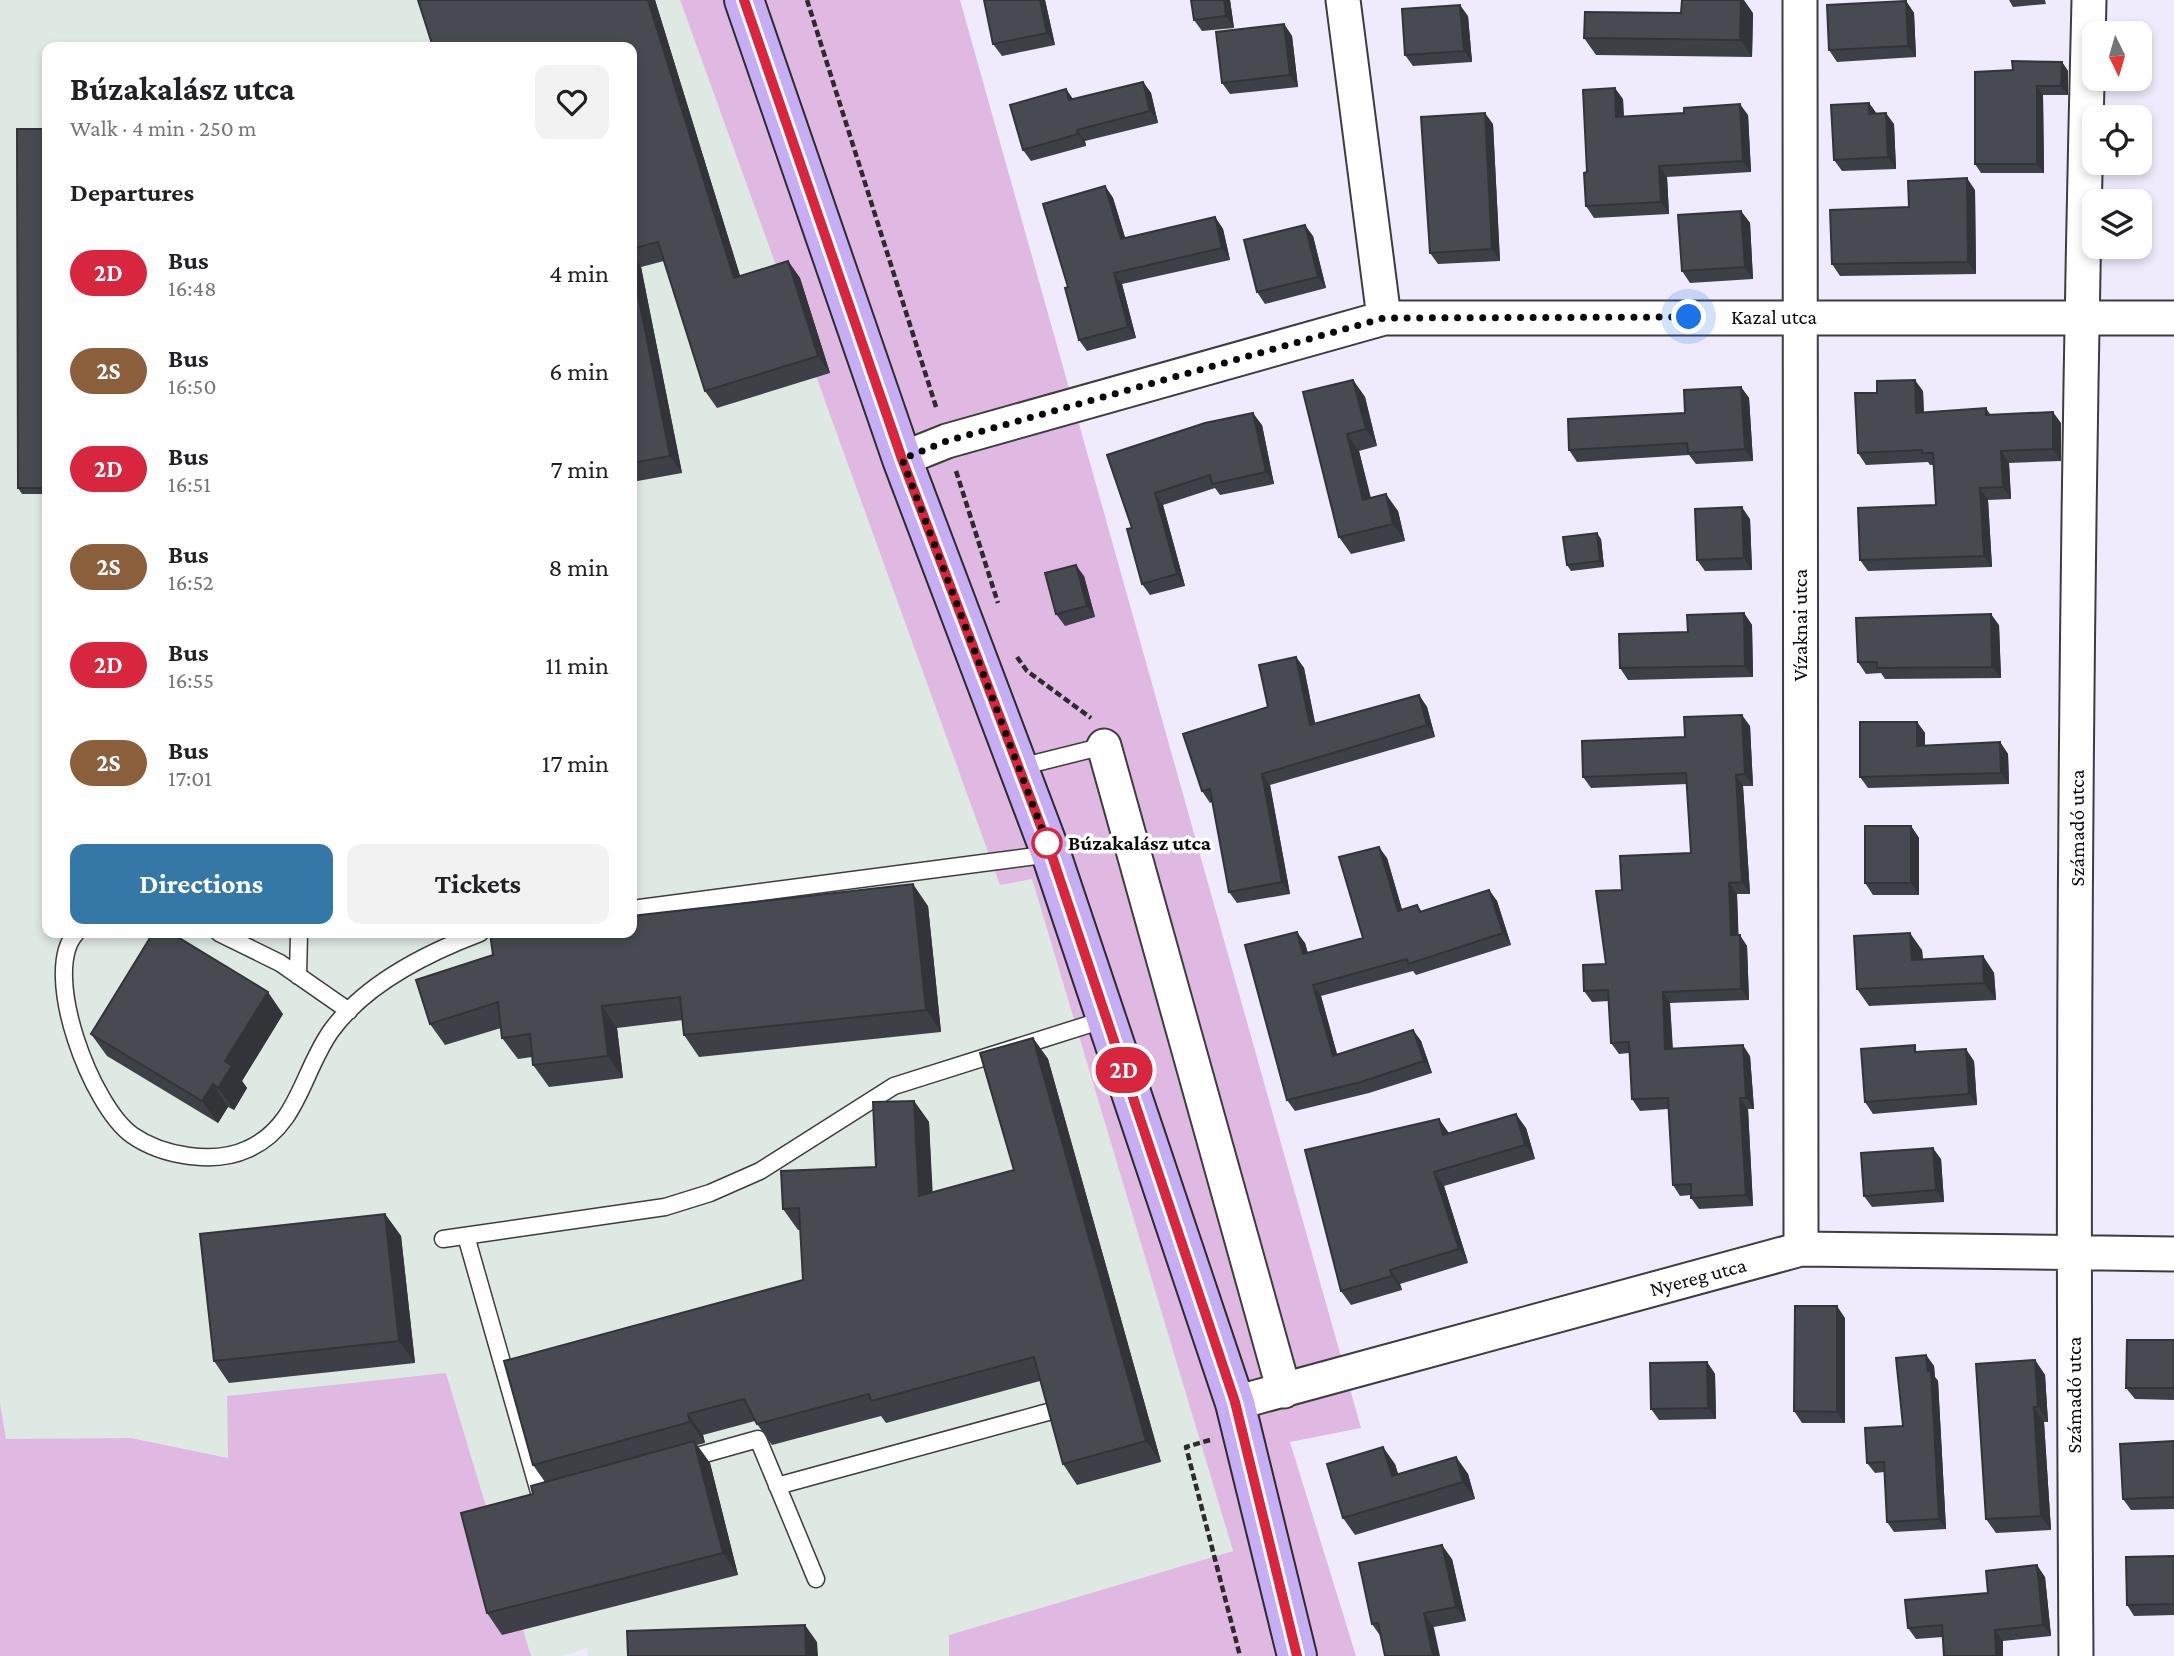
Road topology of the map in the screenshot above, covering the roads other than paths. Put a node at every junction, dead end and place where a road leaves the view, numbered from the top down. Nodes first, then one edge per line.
1 (744, 0) edge
2 (1343, 0) edge
3 (1800, 0) edge
4 (2089, 0) edge
5 (1799, 317) junction
6 (1384, 318) junction
7 (2081, 318) junction
8 (2174, 318) edge
9 (902, 459) junction
10 (1104, 746) joint
11 (1020, 767) junction
12 (1051, 853) junction
13 (637, 908) edge
14 (65, 938) edge
15 (74, 938) edge
16 (229, 938) edge
17 (299, 938) edge
18 (468, 938) edge
19 (66, 953) junction
20 (298, 976) junction
21 (349, 1011) junction
22 (1106, 1019) junction
23 (466, 1236) junction
24 (443, 1239) dead end
25 (1801, 1249) junction
26 (2073, 1254) junction
27 (2174, 1254) edge
28 (1284, 1391) junction
29 (1235, 1402) junction
30 (1048, 1412) edge
31 (668, 1464) edge
32 (778, 1486) junction
33 (566, 1492) edge
34 (816, 1579) dead end
35 (1297, 1656) edge
36 (2076, 1656) edge

1 - 9 street
2 - 6 street
3 - 5 street, Vízaknai utca
4 - 7 street, Számadó utca
5 - 6 street, Kazal utca
5 - 7 street, Kazal utca
5 - 25 street, Vízaknai utca
6 - 9 street, Kazal utca
7 - 8 street, Kazal utca
7 - 26 street, Számadó utca
9 - 11 street
10 - 11 lane
10 - 28 street
11 - 12 street
12 - 13 lane
12 - 22 street
14 - 19 lane
15 - 19 lane
16 - 20 lane
17 - 20 lane
18 - 21 lane
19 - 21 lane
20 - 21 lane
22 - 23 lane
22 - 29 street
23 - 24 lane
23 - 33 lane
25 - 26 street, Nyereg utca
25 - 28 street, Nyereg utca
26 - 27 street, Nyereg utca
26 - 36 street, Számadó utca
28 - 29 street, Nyereg utca
29 - 35 street
30 - 32 lane
31 - 32 lane
32 - 34 lane

